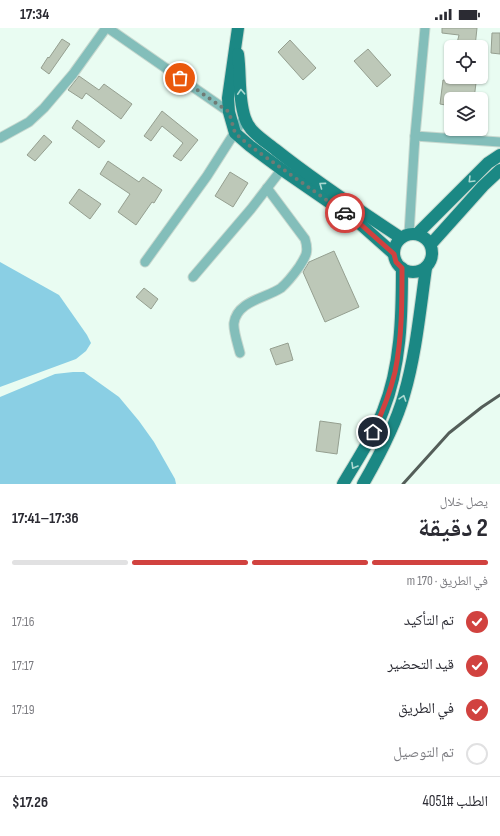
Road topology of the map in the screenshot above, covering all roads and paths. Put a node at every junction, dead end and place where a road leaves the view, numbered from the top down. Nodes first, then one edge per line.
1 (107, 28) edge
2 (238, 28) edge
3 (425, 28) edge
4 (237, 40) junction
5 (229, 112) junction
6 (244, 118) junction
7 (235, 133) junction
8 (415, 136) junction
9 (0, 138) edge
10 (500, 142) edge
11 (500, 155) edge
12 (488, 163) junction
13 (285, 165) junction
14 (499, 171) edge
15 (267, 188) junction
16 (409, 236) junction
17 (431, 244) junction
18 (394, 254) junction
19 (145, 262) dead end
20 (402, 268) junction
21 (426, 268) junction
22 (193, 277) dead end
23 (240, 353) dead end
24 (343, 484) edge
25 (363, 484) edge

1 - 5 street
1 - 9 street
2 - 4 main road
3 - 8 street
4 - 5 main road
6 -> 4 main road
5 - 7 main road
6 - 7 street
6 - 13 main road
7 - 13 main road
7 - 19 street
8 - 10 street
8 - 16 street
11 - 12 main road
12 - 14 main road
12 -> 16 main road
13 - 15 street
16 -> 13 main road
13 - 18 main road
14 - 17 main road
15 - 22 street
15 - 23 street
16 - 17 main road
16 - 18 main road
17 - 21 main road
18 - 20 main road
20 - 21 main road
20 -> 24 main road
25 -> 21 main road

